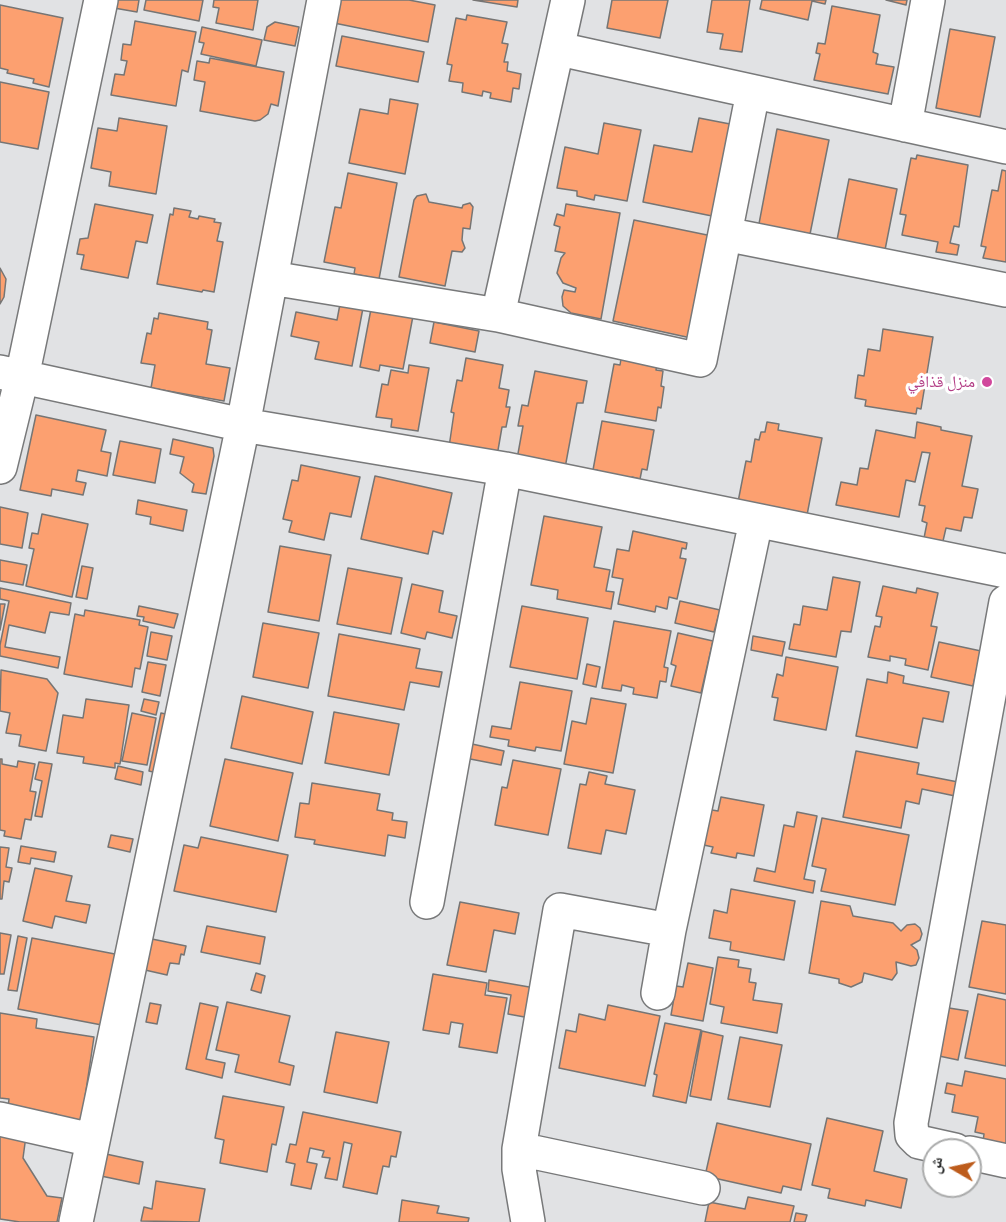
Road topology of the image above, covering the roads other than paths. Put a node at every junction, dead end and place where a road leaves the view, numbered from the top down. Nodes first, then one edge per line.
1 (101, 0) edge
2 (324, 0) edge
3 (568, 0) edge
4 (928, 0) edge
5 (559, 49) junction
6 (753, 92) junction
7 (905, 125) junction
8 (1006, 147) edge
9 (725, 234) junction
10 (271, 278) junction
11 (1006, 290) edge
12 (498, 315) junction
13 (11, 374) edge
14 (243, 425) junction
15 (0, 467) edge
16 (505, 469) junction
17 (756, 521) junction
18 (1006, 571) edge
19 (1006, 602) edge
20 (427, 902) dead end
21 (669, 930) junction
22 (658, 993) dead end
23 (0, 1119) edge
24 (92, 1140) junction
25 (922, 1142) edge
26 (519, 1149) junction
27 (982, 1156) edge
28 (1006, 1161) edge
29 (703, 1188) dead end
30 (76, 1222) edge
31 (528, 1222) edge

1 - 13 street
2 - 10 street
3 - 5 street
4 - 7 street
5 - 6 street
5 - 12 street
6 - 7 street
6 - 9 street
7 - 8 street
9 - 11 street
9 - 12 street
10 - 12 street
10 - 14 street
13 - 14 street
13 - 15 street
14 - 16 street
14 - 24 street
16 - 17 street
16 - 20 street
17 - 18 street
17 - 21 street
19 - 25 street
21 - 22 street
21 - 26 street
23 - 24 street
24 - 30 street
26 - 29 street
26 - 31 street
27 - 28 street

